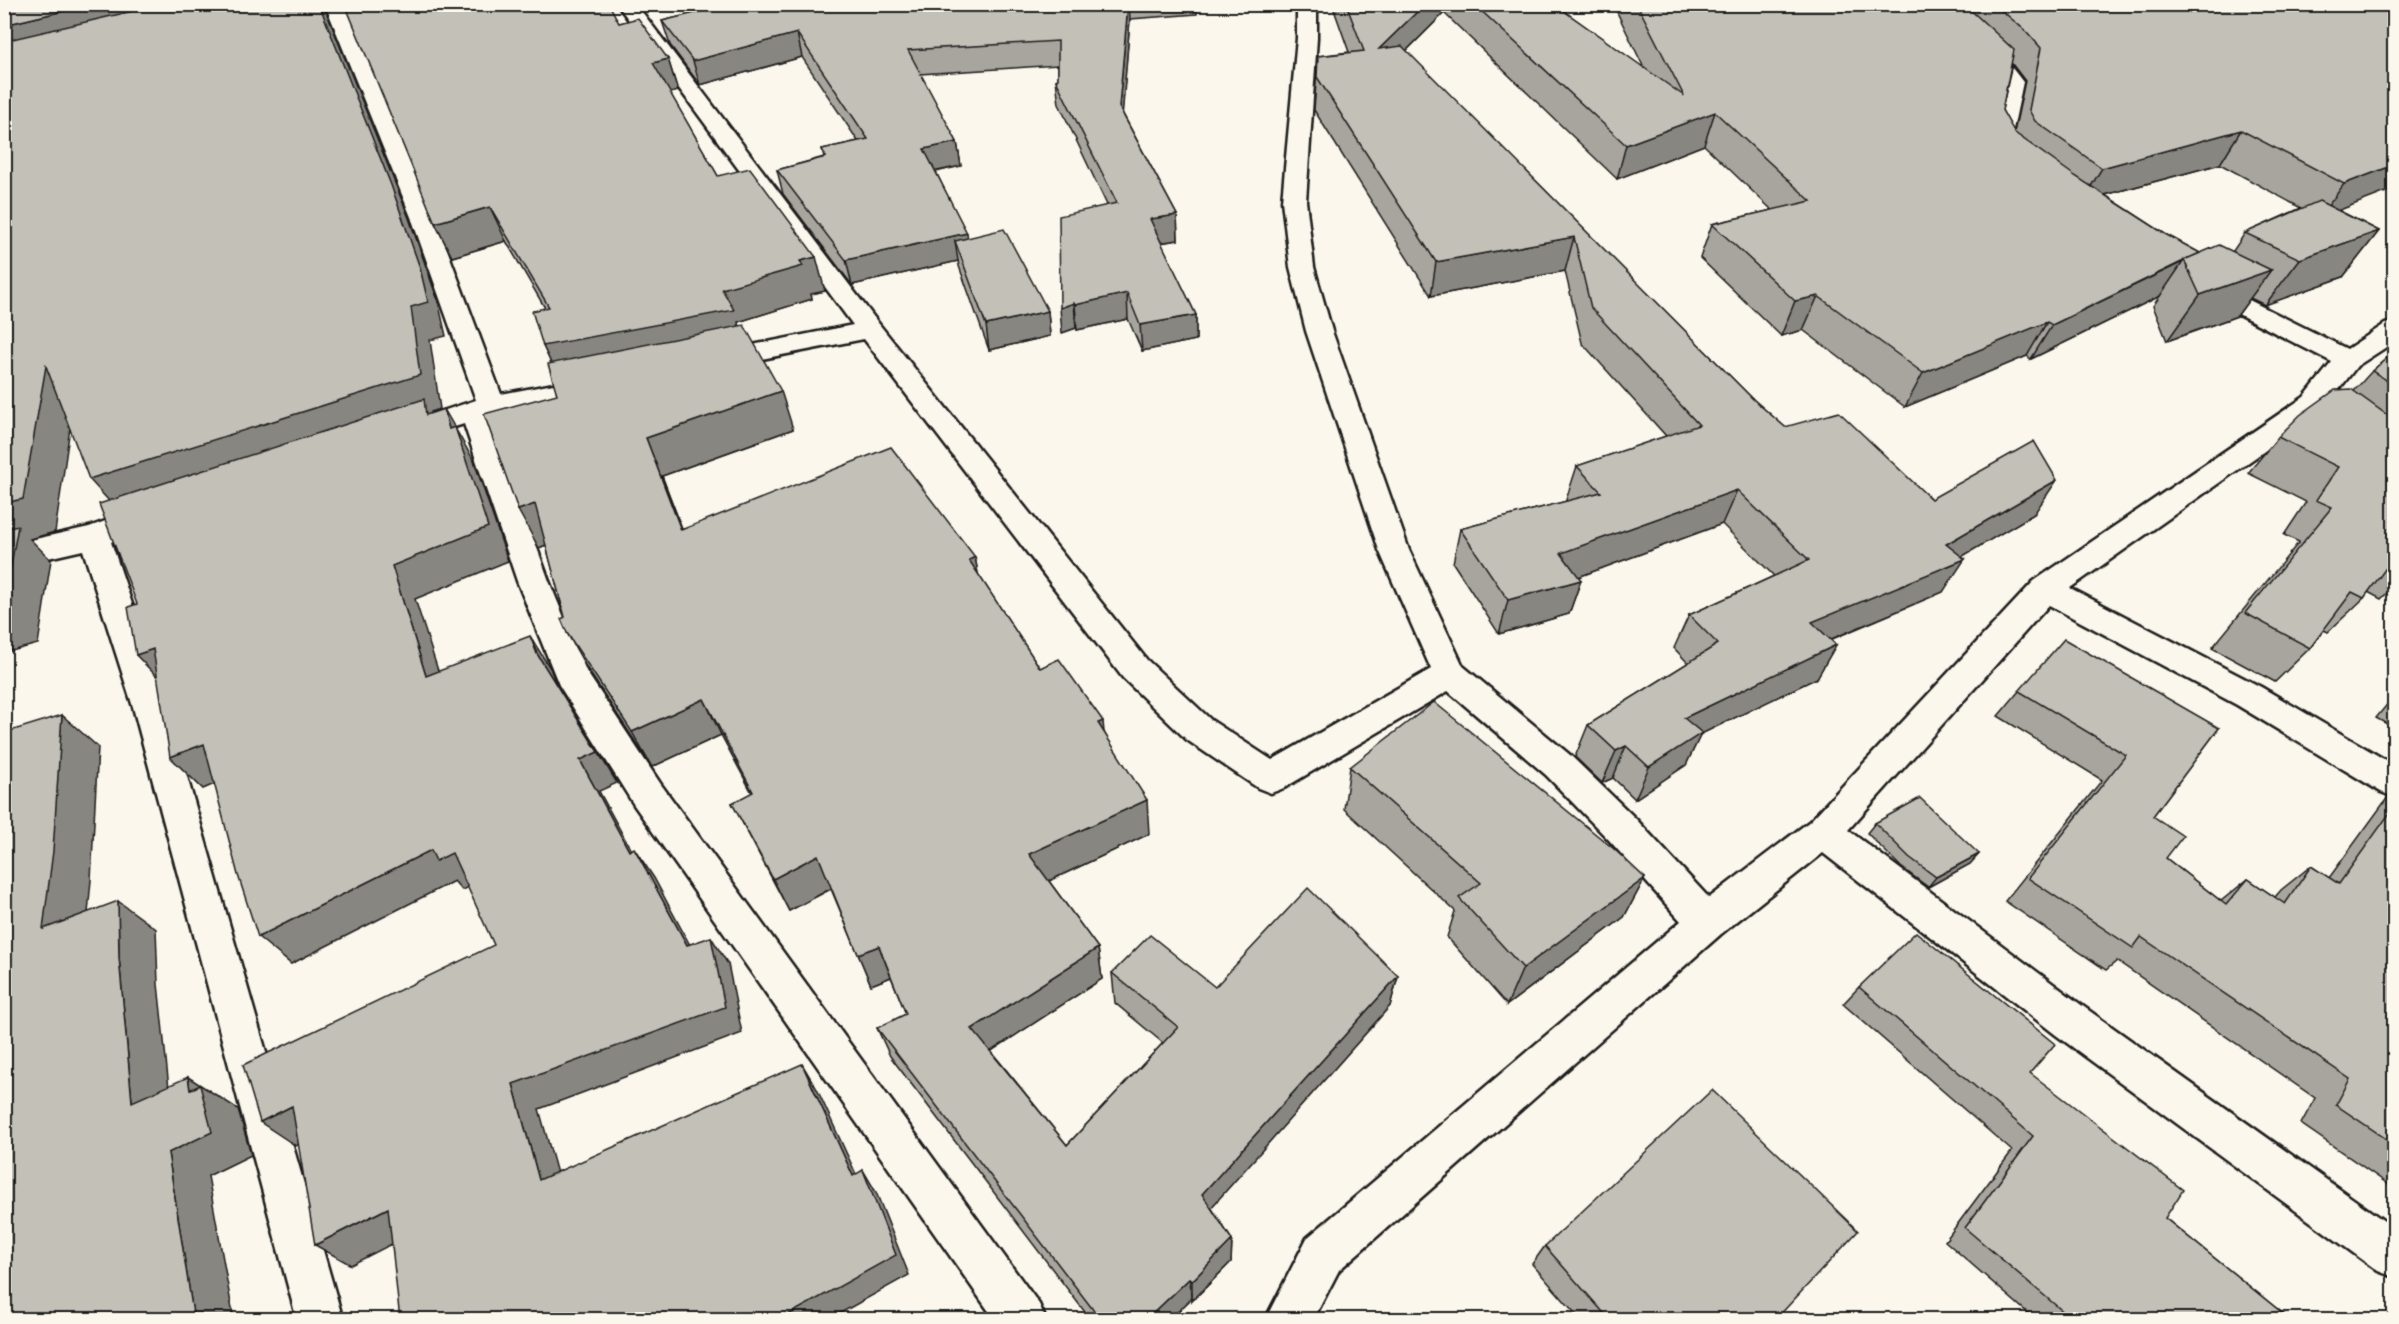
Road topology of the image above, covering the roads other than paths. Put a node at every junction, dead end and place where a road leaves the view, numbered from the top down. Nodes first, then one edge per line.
1 (335, 4) edge
2 (626, 4) edge
3 (1307, 4) edge
4 (1964, 37) edge
5 (2026, 175) edge
6 (2184, 276) edge
7 (870, 330) junction
8 (2394, 330) edge
9 (2348, 360) junction
10 (686, 366) edge
11 (629, 378) edge
12 (482, 409) junction
13 (383, 441) edge
14 (180, 506) edge
15 (94, 537) junction
16 (4, 556) edge
17 (2045, 589) junction
18 (1450, 674) junction
19 (2394, 782) edge
20 (1823, 832) junction
21 (1707, 922) junction
22 (2394, 1255) edge
23 (320, 1320) edge
24 (1023, 1320) edge
25 (1288, 1320) edge

1 - 12 street
2 - 7 street
3 - 18 street
4 - 5 street
6 - 9 street
7 - 10 street
7 - 18 street
8 - 9 street
9 - 17 street
11 - 12 street
12 - 13 street
12 - 24 street
14 - 15 street
15 - 16 street
15 - 23 street
17 - 19 street
17 - 20 street
18 - 21 street
20 - 21 street
20 - 22 street
21 - 25 street

